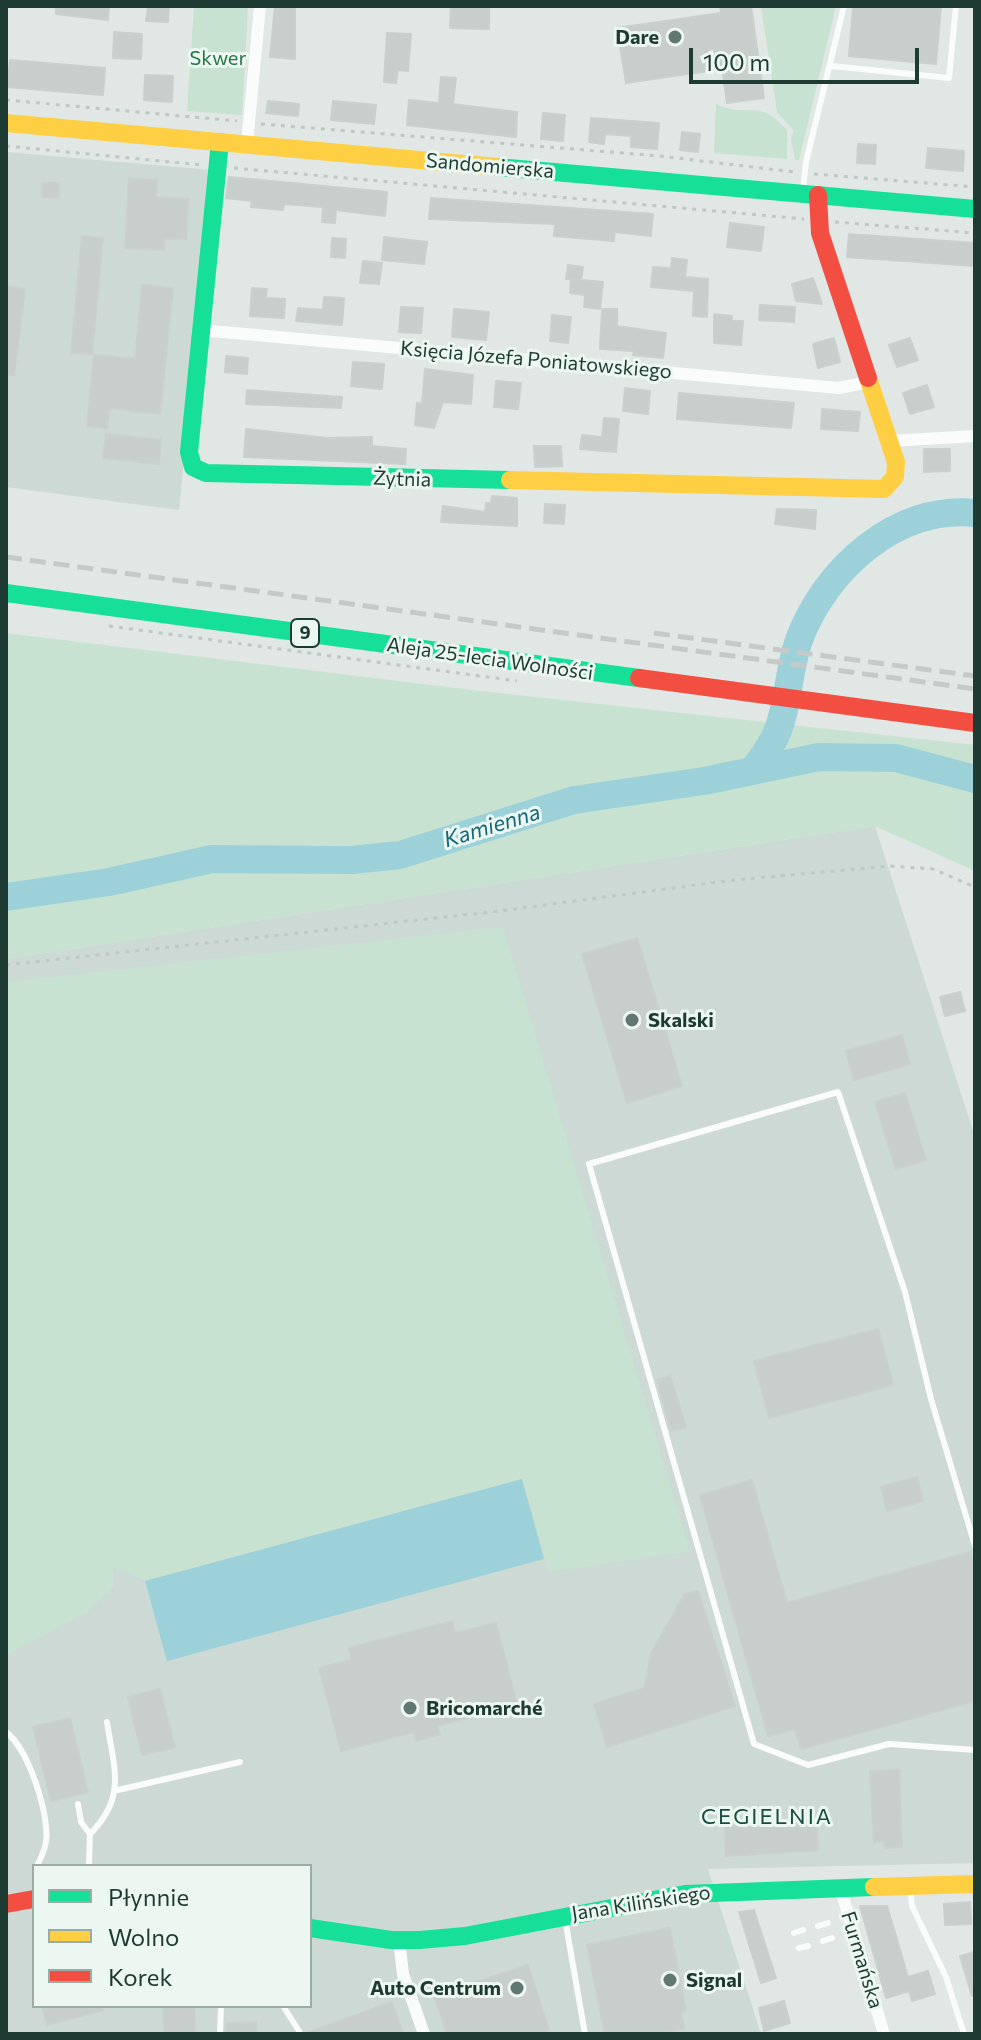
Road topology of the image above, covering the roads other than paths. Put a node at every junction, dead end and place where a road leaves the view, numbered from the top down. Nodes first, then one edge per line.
1 (260, 6) edge
2 (844, 6) edge
3 (956, 6) edge
4 (832, 66) junction
5 (6, 123) edge
6 (220, 142) junction
7 (247, 144) junction
8 (811, 194) junction
9 (975, 209) edge
10 (201, 330) junction
11 (869, 382) junction
12 (975, 436) edge
13 (889, 441) junction
14 (6, 593) edge
15 (975, 723) edge
16 (975, 1546) edge
17 (107, 1722) dead end
18 (6, 1732) edge
19 (975, 1750) edge
20 (240, 1762) dead end
21 (118, 1790) junction
22 (78, 1804) dead end
23 (90, 1834) junction
24 (38, 1864) edge
25 (89, 1864) edge
26 (909, 1884) junction
27 (975, 1884) edge
28 (840, 1887) junction
29 (32, 1899) edge
30 (6, 1904) edge
31 (565, 1915) junction
32 (828, 1923) dead end
33 (818, 1926) dead end
34 (312, 1928) edge
35 (803, 1930) dead end
36 (794, 1933) dead end
37 (832, 1938) dead end
38 (399, 1940) junction
39 (823, 1941) dead end
40 (808, 1946) dead end
41 (799, 1948) dead end
42 (221, 2008) edge
43 (284, 2008) edge
44 (220, 2034) edge
45 (301, 2034) edge
46 (424, 2034) edge
47 (585, 2034) edge
48 (884, 2034) edge
49 (964, 2034) edge

1 - 7 street
2 - 4 lane
3 - 4 lane
4 - 8 lane
5 - 6 street, Sandomierska
6 - 7 street, Sandomierska
6 - 10 street, Żytnia
7 - 8 street, Sandomierska
8 - 9 street, Sandomierska
8 - 11 street
10 - 11 street, Księcia Józefa Poniatowskiego
10 - 13 street, Żytnia
11 - 13 street
12 - 13 street
14 - 15 street, Aleja 25-lecia Wolności / 9
16 - 19 lane
17 - 21 lane
18 - 24 lane
20 - 21 lane
21 - 23 lane
22 - 23 lane
23 - 25 lane
26 - 27 street, Jana Kilińskiego
26 - 28 street, Jana Kilińskiego
26 - 49 lane
28 - 31 street, Jana Kilińskiego
28 - 48 street, Furmańska
29 - 30 street
31 - 38 street, Jana Kilińskiego
31 - 47 lane
32 - 33 lane
34 - 38 street, Jana Kilińskiego
35 - 36 lane
37 - 39 lane
38 - 46 street
40 - 41 lane
42 - 44 lane
43 - 45 lane

